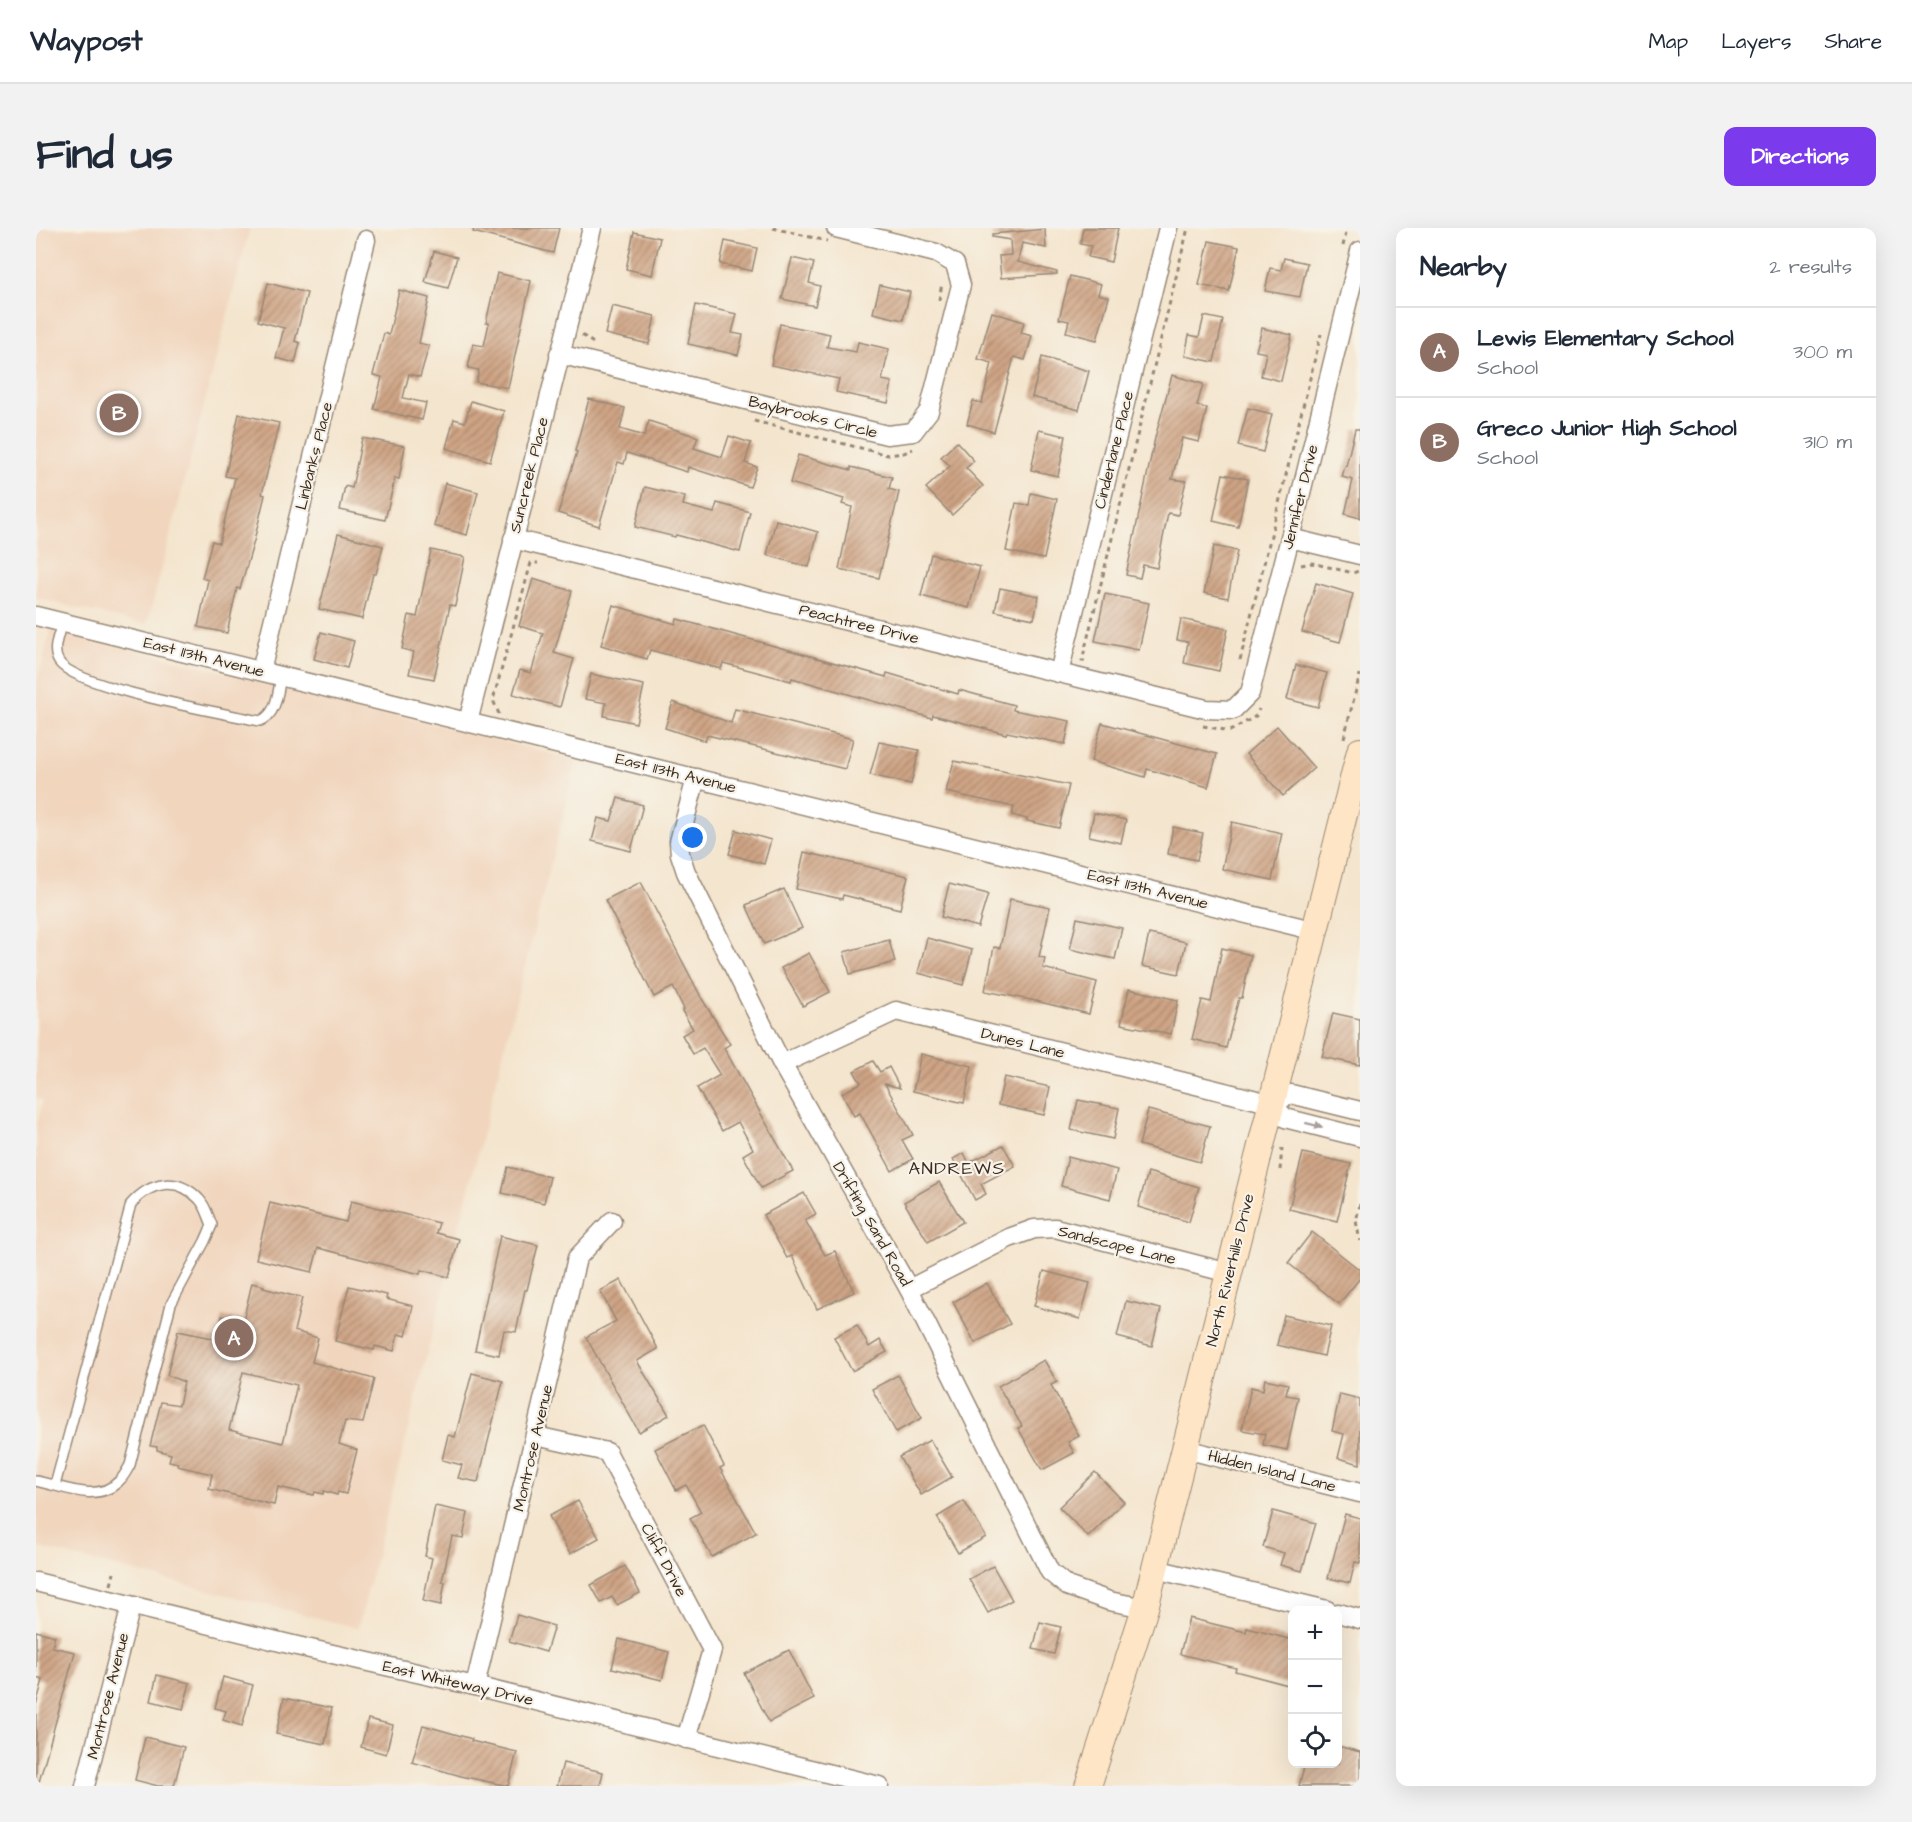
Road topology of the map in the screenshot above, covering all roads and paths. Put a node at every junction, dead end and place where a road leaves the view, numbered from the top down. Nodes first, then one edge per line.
1 (592, 228) edge
2 (773, 228) edge
3 (1168, 228) edge
4 (1188, 228) edge
5 (1347, 228) edge
6 (833, 235) edge
7 (366, 240) dead end
8 (1351, 251) edge
9 (942, 282) dead end
10 (937, 305) dead end
11 (582, 329) dead end
12 (1322, 331) dead end
13 (605, 347) dead end
14 (560, 354) junction
15 (749, 420) dead end
16 (920, 445) dead end
17 (1290, 538) junction
18 (513, 539) junction
19 (1360, 555) edge
20 (541, 563) dead end
21 (1298, 569) dead end
22 (1360, 570) edge
23 (36, 616) edge
24 (62, 622) junction
25 (1093, 663) dead end
26 (1239, 663) dead end
27 (261, 671) junction
28 (1059, 673) junction
29 (1360, 674) edge
30 (281, 676) junction
31 (1260, 706) dead end
32 (505, 716) dead end
33 (1204, 718) junction
34 (468, 722) junction
35 (1352, 746) edge
36 (696, 778) junction
37 (1355, 796) edge
38 (1316, 931) junction
39 (782, 1065) junction
40 (1273, 1104) junction
41 (1360, 1111) edge
42 (1360, 1137) edge
43 (1282, 1144) dead end
44 (1280, 1170) dead end
45 (1360, 1204) edge
46 (612, 1221) dead end
47 (1360, 1241) edge
48 (1228, 1273) junction
49 (909, 1289) junction
50 (536, 1436) junction
51 (1185, 1449) junction
52 (36, 1481) edge
53 (55, 1485) junction
54 (1360, 1493) edge
55 (1155, 1569) junction
56 (114, 1573) dead end
57 (36, 1582) edge
58 (111, 1586) dead end
59 (130, 1606) junction
60 (1307, 1606) edge
61 (1145, 1608) junction
62 (1342, 1614) edge
63 (1360, 1618) edge
64 (475, 1686) junction
65 (687, 1739) junction
66 (85, 1786) edge
67 (879, 1786) edge
68 (1088, 1786) edge

1 - 14 street, Suncreek Place
2 - 6 path
3 - 28 street, Cinderlane Place
4 - 25 path
5 - 8 path
6 - 14 street, Baybrooks Circle
7 - 27 street, Linbanks Place
8 - 17 street, Jennifer Drive
9 - 10 path
11 - 13 path
12 - 26 path
14 - 18 street, Suncreek Place
15 - 16 path
17 - 19 street
17 - 33 street, Jennifer Drive
18 - 28 street, Peachtree Drive
18 - 34 street, Suncreek Place
20 - 32 path
21 - 22 path
23 - 24 street, East 113th Avenue
24 - 27 street, East 113th Avenue
24 - 30 lane
27 - 30 street, East 113th Avenue
28 - 33 street, Peachtree Drive
29 - 35 path
30 - 34 street, East 113th Avenue
31 - 33 path
34 - 36 street, East 113th Avenue
35 - 37 street, North Riverhills Drive
36 - 38 street, East 113th Avenue
36 - 39 street, Drifting Sand Road
37 - 38 street, North Riverhills Drive
38 - 40 street, North Riverhills Drive
39 - 40 street, Dunes Lane
39 - 49 street, Drifting Sand Road
40 - 41 street
40 -> 42 street, Dunes Lane
40 - 48 street, North Riverhills Drive
43 - 44 path
45 - 47 path
46 - 50 street, Montrose Avenue
48 - 49 street, Sandscape Lane
48 - 51 street, North Riverhills Drive
49 - 61 street, Drifting Sand Road
50 - 64 street, Montrose Avenue
50 - 65 street, Cliff Drive
51 - 54 street, Hidden Island Lane
51 - 55 street, North Riverhills Drive
52 - 53 lane
53 - 53 lane
55 - 60 street
55 - 61 street, North Riverhills Drive
56 - 58 path
57 - 59 street, East Whiteway Drive
59 - 64 street, East Whiteway Drive
59 - 66 street, Montrose Avenue
61 - 68 street, North Riverhills Drive
62 - 63 street
64 - 65 street, East Whiteway Drive
65 - 67 street, East Whiteway Drive

